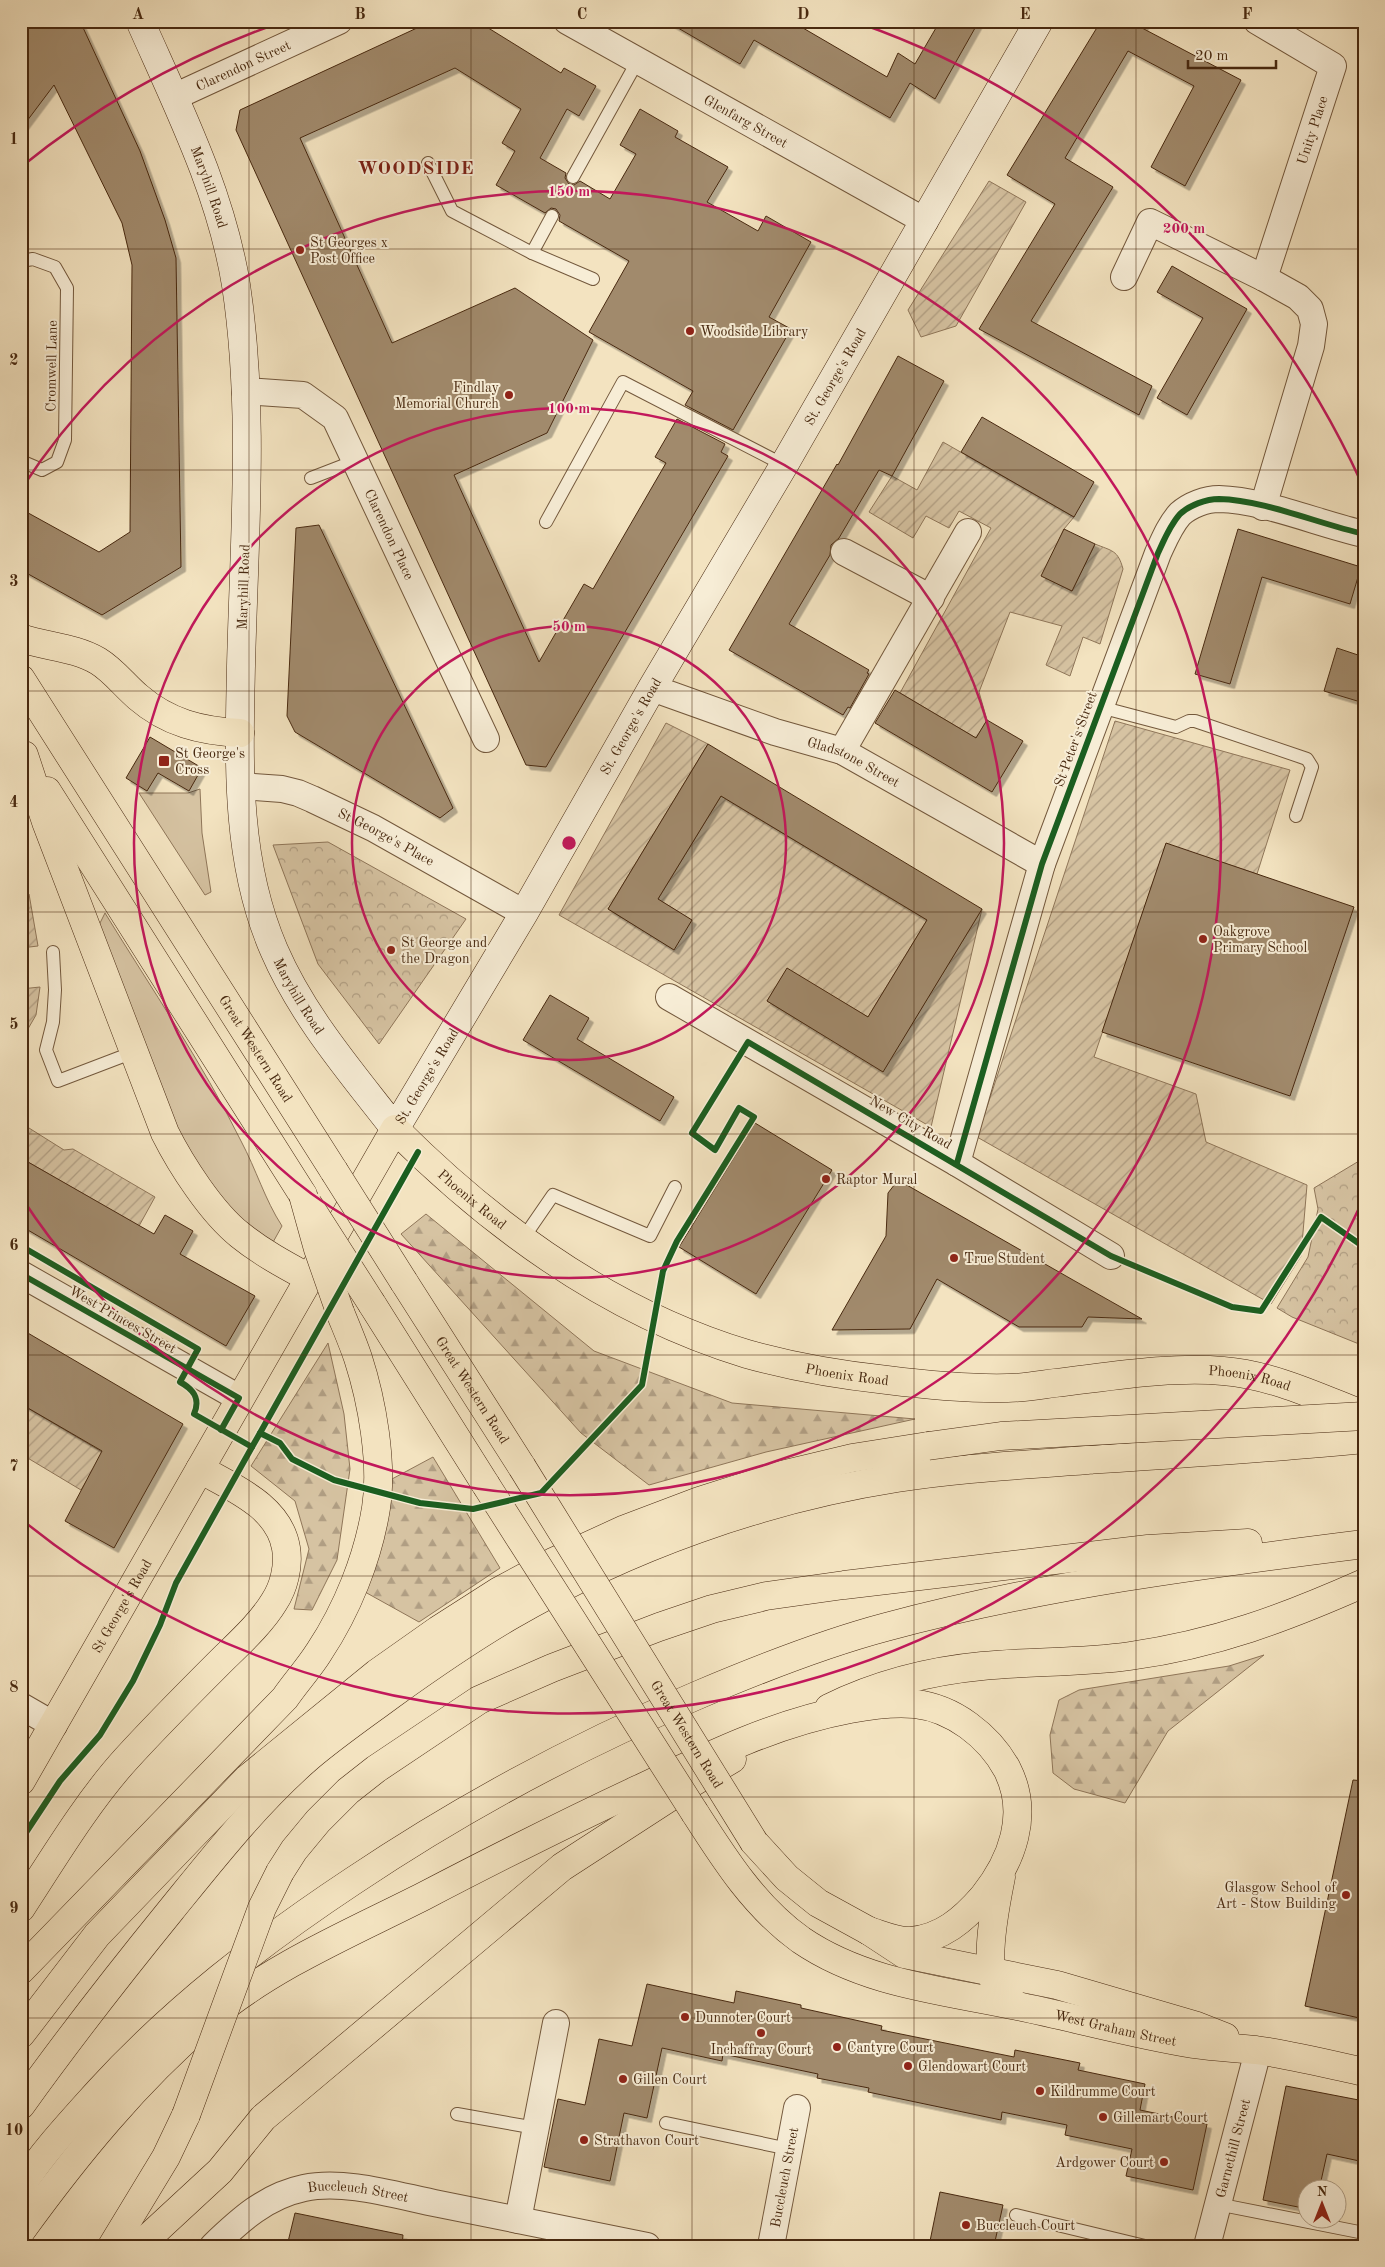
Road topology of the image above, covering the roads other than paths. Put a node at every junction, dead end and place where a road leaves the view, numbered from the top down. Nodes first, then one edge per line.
1 (140, 21) edge
2 (338, 21) edge
3 (567, 21) edge
4 (1039, 21) edge
5 (1256, 21) edge
6 (637, 62) junction
7 (174, 97) junction
8 (428, 163) dead end
9 (574, 177) dead end
10 (552, 216) dead end
11 (925, 221) junction
12 (532, 253) junction
13 (21, 261) edge
14 (1124, 278) dead end
15 (1264, 278) junction
16 (592, 279) dead end
17 (245, 391) junction
18 (21, 461) edge
19 (355, 462) junction
20 (784, 465) junction
21 (311, 478) dead end
22 (1263, 506) junction
23 (546, 522) dead end
24 (968, 532) dead end
25 (1364, 534) edge
26 (844, 552) dead end
27 (931, 598) junction
28 (21, 638) edge
29 (21, 679) edge
30 (652, 688) junction
31 (1100, 707) junction
32 (240, 733) junction
33 (486, 739) dead end
34 (842, 752) junction
35 (23, 754) edge
36 (240, 786) junction
37 (1296, 816) dead end
38 (1042, 864) junction
39 (524, 913) junction
40 (53, 952) dead end
41 (669, 997) dead end
42 (134, 1052) junction
43 (395, 1129) junction
44 (957, 1163) junction
45 (675, 1187) dead end
46 (303, 1196) junction
47 (522, 1240) junction
48 (1111, 1256) dead end
49 (21, 1274) edge
50 (309, 1278) junction
51 (239, 1398) junction
52 (1364, 1415) edge
53 (222, 1430) joint
54 (1364, 1438) edge
55 (200, 1469) junction
56 (1364, 1535) edge
57 (1364, 1544) edge
58 (1364, 1583) edge
59 (21, 1706) edge
60 (812, 1716) junction
61 (54, 1725) junction
62 (21, 1781) edge
63 (1001, 1872) junction
64 (21, 1908) edge
65 (869, 1931) junction
66 (21, 1970) edge
67 (995, 1991) junction
68 (556, 2023) dead end
69 (21, 2034) edge
70 (1258, 2050) junction
71 (1364, 2072) edge
72 (21, 2105) edge
73 (797, 2108) dead end
74 (458, 2114) dead end
75 (666, 2123) dead end
76 (536, 2128) junction
77 (789, 2149) junction
78 (21, 2186) edge
79 (1217, 2204) junction
80 (1016, 2215) dead end
81 (518, 2220) junction
82 (21, 2232) edge
83 (1364, 2233) edge
84 (112, 2246) edge
85 (139, 2246) edge
86 (213, 2246) edge
87 (647, 2246) edge
88 (771, 2246) edge
89 (1145, 2246) edge
90 (1207, 2246) edge

1 - 7 street, Maryhill Road
2 - 7 street, Clarendon Street
3 - 6 street, Glenfarg Street
4 - 11 street, St. George's Road
5 - 15 street, Unity Place
6 - 9 lane
6 - 11 street, Glenfarg Street
7 - 17 street, Maryhill Road
8 - 12 lane
10 - 12 lane
11 - 20 street, St. George's Road
12 - 16 lane
13 - 18 lane, Cromwell Lane
14 - 15 street
15 - 22 street
17 - 19 street, Clarendon Place
17 - 32 street, Maryhill Road
19 - 21 lane
19 - 33 street, Clarendon Place
20 - 23 lane
20 - 30 street, St. George's Road
22 - 25 street, St Peter's Street
22 - 31 street, St Peter's Street
24 - 27 street
26 - 27 street
27 - 34 street
28 - 32 main road
29 - 65 main road, Great Western Road, bridge
30 - 34 street, Gladstone Street
30 - 39 street, St. George's Road
31 - 37 lane
31 - 38 street, St Peter's Street
32 - 36 street, Maryhill Road
34 - 38 street, Gladstone Street
35 - 42 main road
35 - 46 main road
36 - 39 street, St George's Place
36 - 43 street, Maryhill Road
38 - 44 street, St Peter's Street
39 - 43 street, St. George's Road
40 - 42 lane
41 - 44 street, New City Road
42 - 50 main road
43 - 47 main road, Phoenix Road
43 - 50 main road, St. George's Road
44 - 48 street, New City Road
45 - 47 lane
46 - 66 main road, bridge
46 - 67 main road, bridge
47 - 52 main road, Phoenix Road
49 - 51 street, West Princes Street
50 - 51 main road, St. George's Road
51 - 53 main road, St. George's Road
52 - 69 main road, bridge
53 - 55 main road, St George's Road
54 - 72 main road
55 - 61 main road, St George's Road
55 - 64 main road
56 - 84 main road, bridge
57 - 78 main road
58 - 60 main road
59 - 61 street
60 - 63 main road
60 - 82 main road
60 - 85 main road
61 - 62 main road, St George's Road
63 - 65 main road
63 - 67 main road
65 - 67 main road, Great Western Road
67 - 70 main road, West Graham Street
67 - 70 main road, West Graham Street
68 - 76 street
70 - 71 main road, West Graham Street
70 - 79 street, Garnethill Street
73 - 77 street, Buccleuch Street
74 - 76 lane
75 - 77 lane
76 - 81 street
77 - 88 street, Buccleuch Street
79 - 83 lane
79 - 90 street, Garnethill Street
80 - 89 lane
81 - 86 street, Buccleuch Street
81 - 87 street, Buccleuch Street

